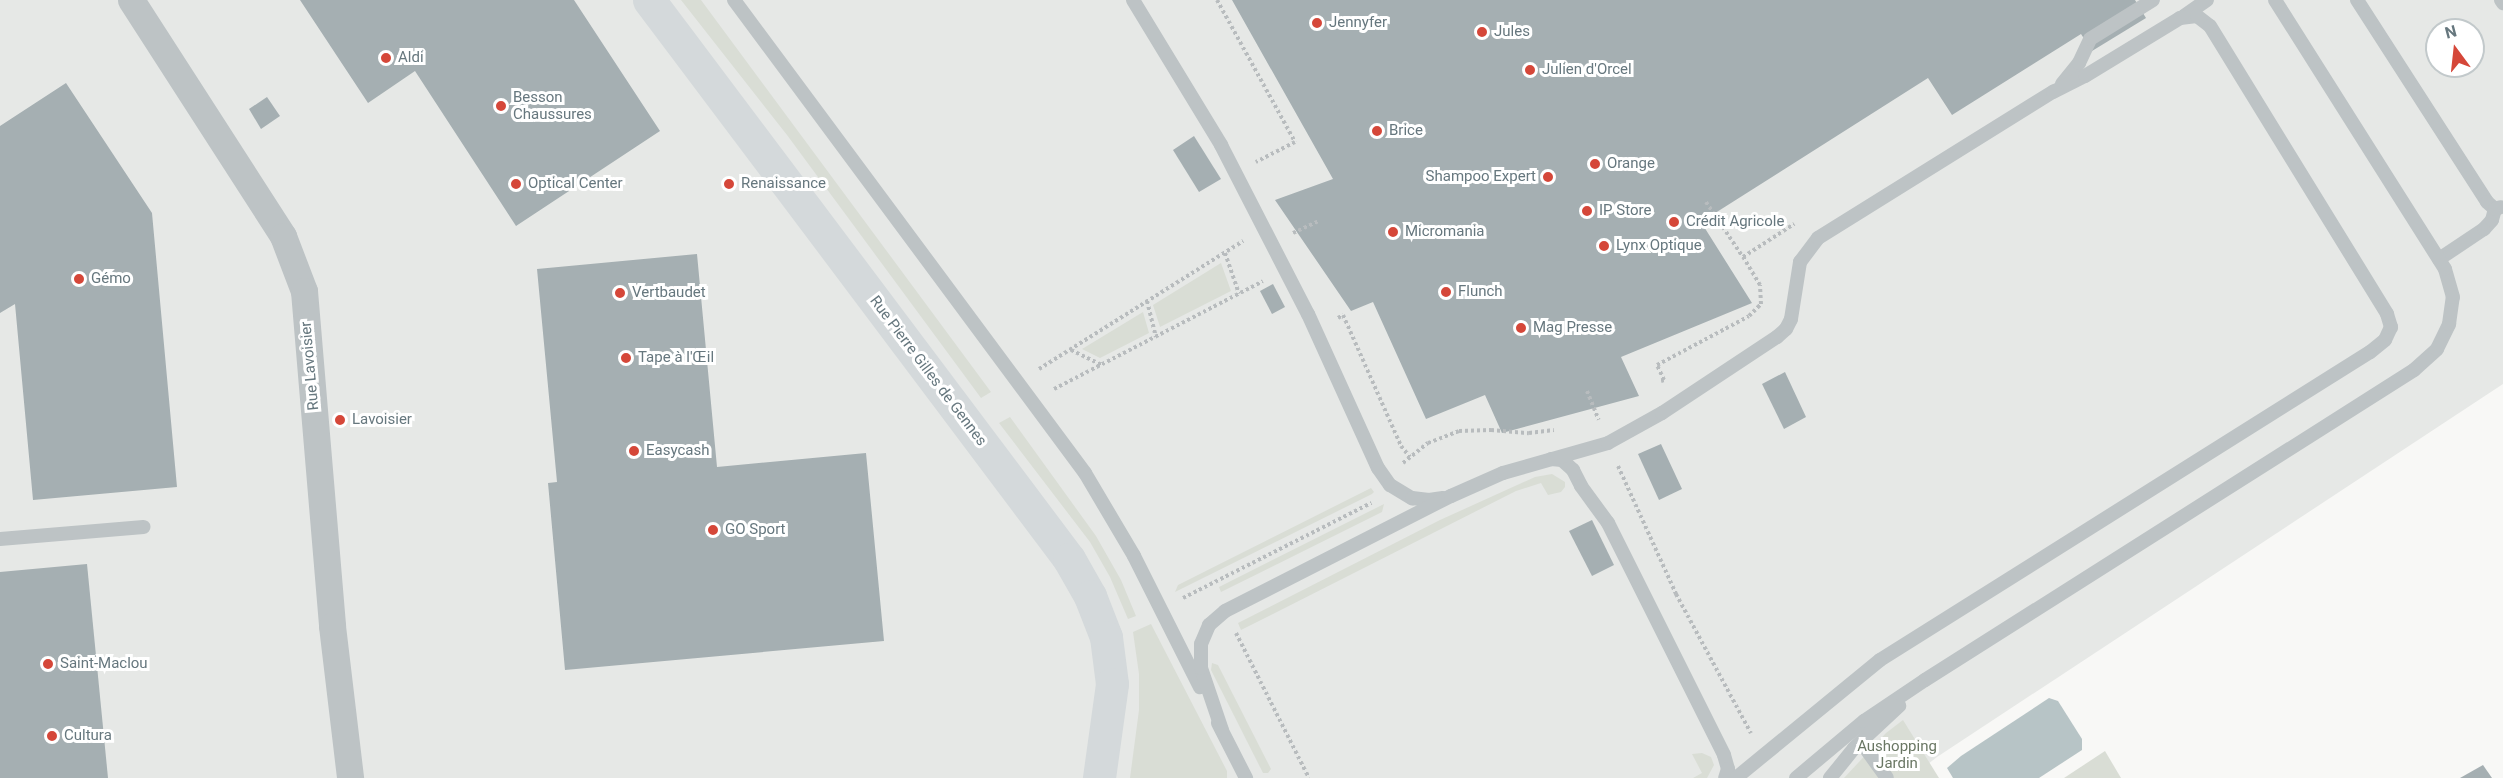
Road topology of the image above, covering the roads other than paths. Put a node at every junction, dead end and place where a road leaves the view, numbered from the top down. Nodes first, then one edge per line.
1 (131, 0) edge
2 (649, 0) edge
3 (734, 0) edge
4 (1133, 0) edge
5 (2153, 0) edge
6 (2275, 0) edge
7 (2357, 0) edge
8 (2200, 2) edge
9 (2180, 18) junction
10 (2210, 26) junction
11 (2053, 92) junction
12 (2499, 208) edge
13 (2439, 259) junction
14 (1548, 459) junction
15 (1451, 496) junction
16 (142, 527) dead end
17 (0, 539) edge
18 (1924, 680) junction
19 (1222, 730) junction
20 (1861, 742) junction
21 (350, 778) edge
22 (1099, 778) edge
23 (1246, 778) edge
24 (1725, 778) edge
25 (1736, 778) edge
26 (1796, 778) edge
27 (1830, 778) edge
28 (1887, 778) edge

1 - 21 street, Rue Lavoisier
2 - 22 street, Rue Pierre Gilles de Gennes
3 - 19 lane
4 - 15 lane
5 - 11 lane
6 - 13 lane
7 - 12 lane
8 - 9 lane
8 - 10 lane
9 - 10 lane
9 - 11 lane
10 - 25 lane
11 - 14 lane
12 - 13 lane
13 - 18 lane
14 - 15 lane
14 - 24 lane
15 - 19 lane
16 - 17 lane
18 - 20 lane
18 - 26 lane
19 - 23 lane
20 - 27 lane
20 - 28 lane

